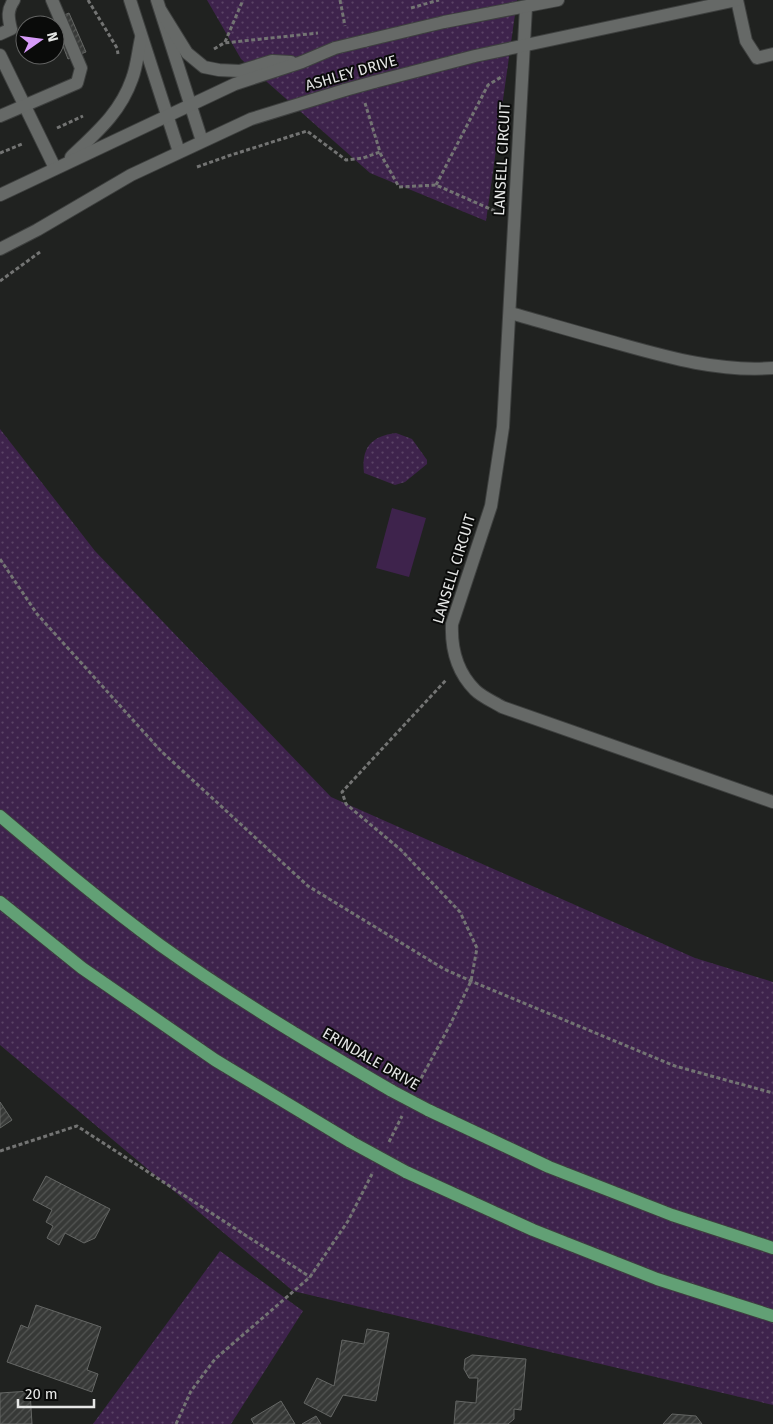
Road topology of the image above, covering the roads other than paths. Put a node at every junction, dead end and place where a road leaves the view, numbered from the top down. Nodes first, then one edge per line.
1 (14, 0) edge
2 (52, 0) edge
3 (130, 0) edge
4 (558, 0) edge
5 (737, 0) edge
6 (159, 6) edge
7 (526, 7) junction
8 (0, 34) edge
9 (141, 36) junction
10 (524, 46) junction
11 (773, 54) edge
12 (0, 55) edge
13 (302, 62) junction
14 (191, 104) junction
15 (25, 106) junction
16 (0, 116) edge
17 (167, 116) junction
18 (202, 142) junction
19 (179, 152) junction
20 (59, 167) junction
21 (0, 195) edge
22 (0, 249) edge
23 (510, 313) junction
24 (773, 368) edge
25 (773, 802) edge
26 (0, 816) edge
27 (0, 902) edge
28 (773, 1248) edge
29 (773, 1316) edge

1 - 8 street
2 - 15 street
3 - 9 street
4 - 7 street, ASHLEY DRIVE
5 - 10 street, ASHLEY DRIVE
5 - 11 street, ASHLEY DRIVE
6 - 13 street
6 - 14 street
7 - 10 street, LANSELL CIRCUIT
7 - 13 street, ASHLEY DRIVE, bridge
9 - 17 street
9 - 20 street
10 - 18 street, ASHLEY DRIVE, bridge
10 - 23 street, LANSELL CIRCUIT
12 - 15 street
13 - 14 street, ASHLEY DRIVE
14 - 17 street, ASHLEY DRIVE
14 - 18 street
15 - 16 street
15 - 20 street
17 - 19 street
17 - 20 street, ASHLEY DRIVE
18 - 19 street, ASHLEY DRIVE
19 - 22 street, ASHLEY DRIVE
20 - 21 street, ASHLEY DRIVE
23 - 24 street
23 - 25 street, LANSELL CIRCUIT
26 - 28 main road, ERINDALE DRIVE, bridge
27 - 29 main road, bridge

